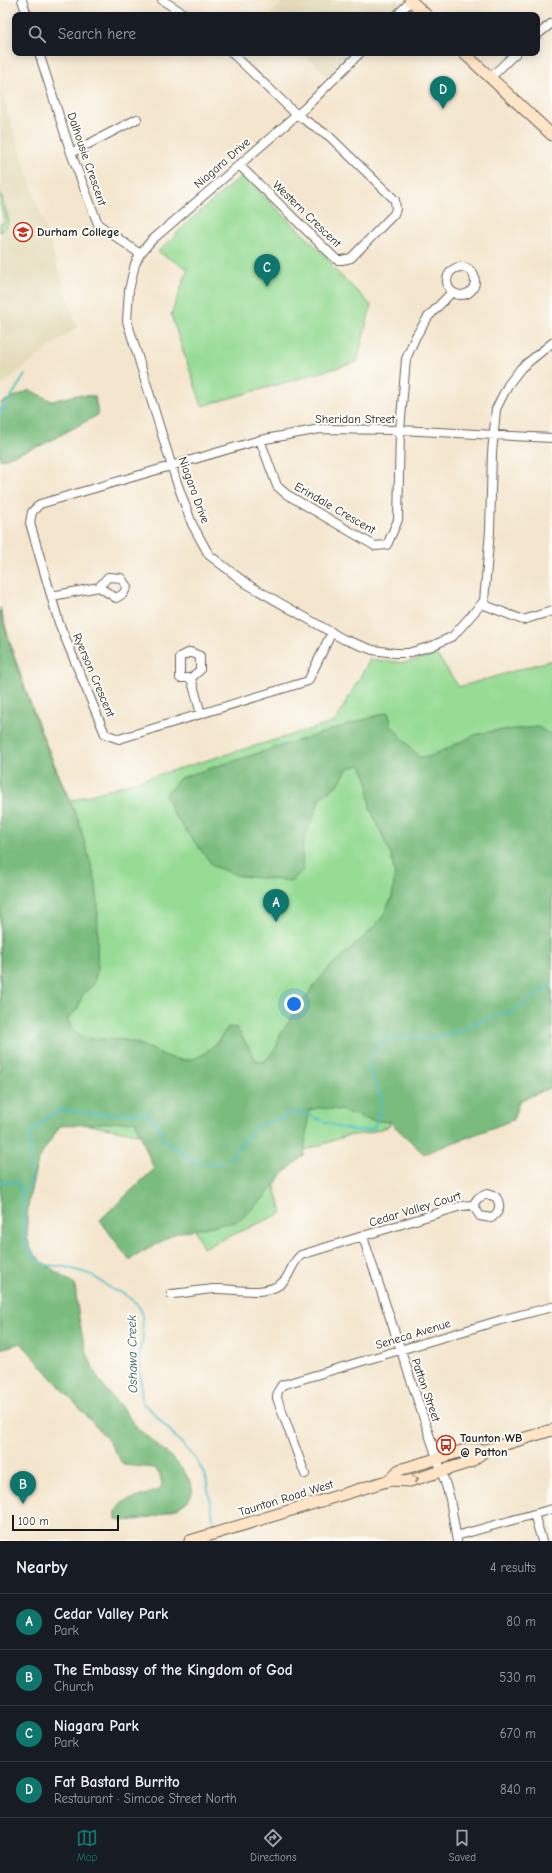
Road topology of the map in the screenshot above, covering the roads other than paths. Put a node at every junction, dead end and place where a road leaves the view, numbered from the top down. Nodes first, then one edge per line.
1 (22, 0) edge
2 (162, 0) edge
3 (411, 0) edge
4 (26, 12) edge
5 (181, 12) edge
6 (400, 12) edge
7 (423, 12) edge
8 (552, 23) edge
9 (540, 33) edge
10 (40, 56) edge
11 (235, 56) edge
12 (357, 56) edge
13 (467, 56) edge
14 (513, 56) edge
15 (490, 78) junction
16 (297, 115) junction
17 (137, 119) dead end
18 (552, 135) edge
19 (71, 153) junction
20 (239, 165) junction
21 (140, 254) junction
22 (452, 292) dead end
23 (552, 343) edge
24 (400, 430) junction
25 (494, 435) junction
26 (552, 438) edge
27 (260, 440) junction
28 (172, 466) junction
29 (99, 587) dead end
30 (52, 596) junction
31 (482, 604) junction
32 (552, 611) edge
33 (332, 632) junction
34 (191, 678) dead end
35 (201, 714) junction
36 (474, 1205) dead end
37 (363, 1237) junction
38 (171, 1294) dead end
39 (552, 1307) edge
40 (400, 1350) junction
41 (552, 1430) edge
42 (486, 1450) junction
43 (436, 1459) junction
44 (441, 1472) junction
45 (305, 1474) dead end
46 (390, 1480) junction
47 (552, 1509) edge
48 (534, 1514) junction
49 (457, 1538) edge
50 (190, 1541) edge
51 (542, 1541) edge

1 - 4 street
2 - 5 street
3 - 6 street
3 - 7 main road
8 - 9 street
10 - 19 street, Dalhousie Crescent
11 - 16 street
12 - 16 street, Niagara Drive
13 - 15 main road
14 - 15 street
15 - 18 main road
16 - 20 street, Niagara Drive
16 - 20 street, Western Crescent
17 - 19 street
19 - 21 street, Dalhousie Crescent
20 - 21 street, Niagara Drive
21 - 28 street, Niagara Drive
22 - 24 street
23 - 25 street
24 - 25 street, Sheridan Street
24 - 27 street, Sheridan Street
24 - 27 street, Erindale Crescent
25 - 26 street, Sheridan Street
25 - 31 street
27 - 28 street, Sheridan Street
28 - 30 street, Ryerson Crescent
28 - 33 street, Niagara Drive
29 - 30 street
30 - 35 street, Ryerson Crescent
31 - 32 street
31 - 33 street, Niagara Drive
33 - 35 street, Ryerson Crescent
34 - 35 street
36 - 37 street, Cedar Valley Court
37 - 38 street, Cedar Valley Court
37 - 40 street, Patton Street
39 - 40 street, Seneca Avenue
40 - 43 street, Patton Street
40 - 45 street, Seneca Avenue
41 - 42 main road, Taunton Road West
42 - 43 main road, Taunton Road West
42 - 44 main road, Taunton Road West
43 - 44 street, Patton Street
43 - 46 main road, Taunton Road West
46 -> 44 main road, Taunton Road West
44 - 49 street, Patton Street
46 - 50 main road, Taunton Road West
47 - 48 street
48 - 49 street
48 - 51 street

